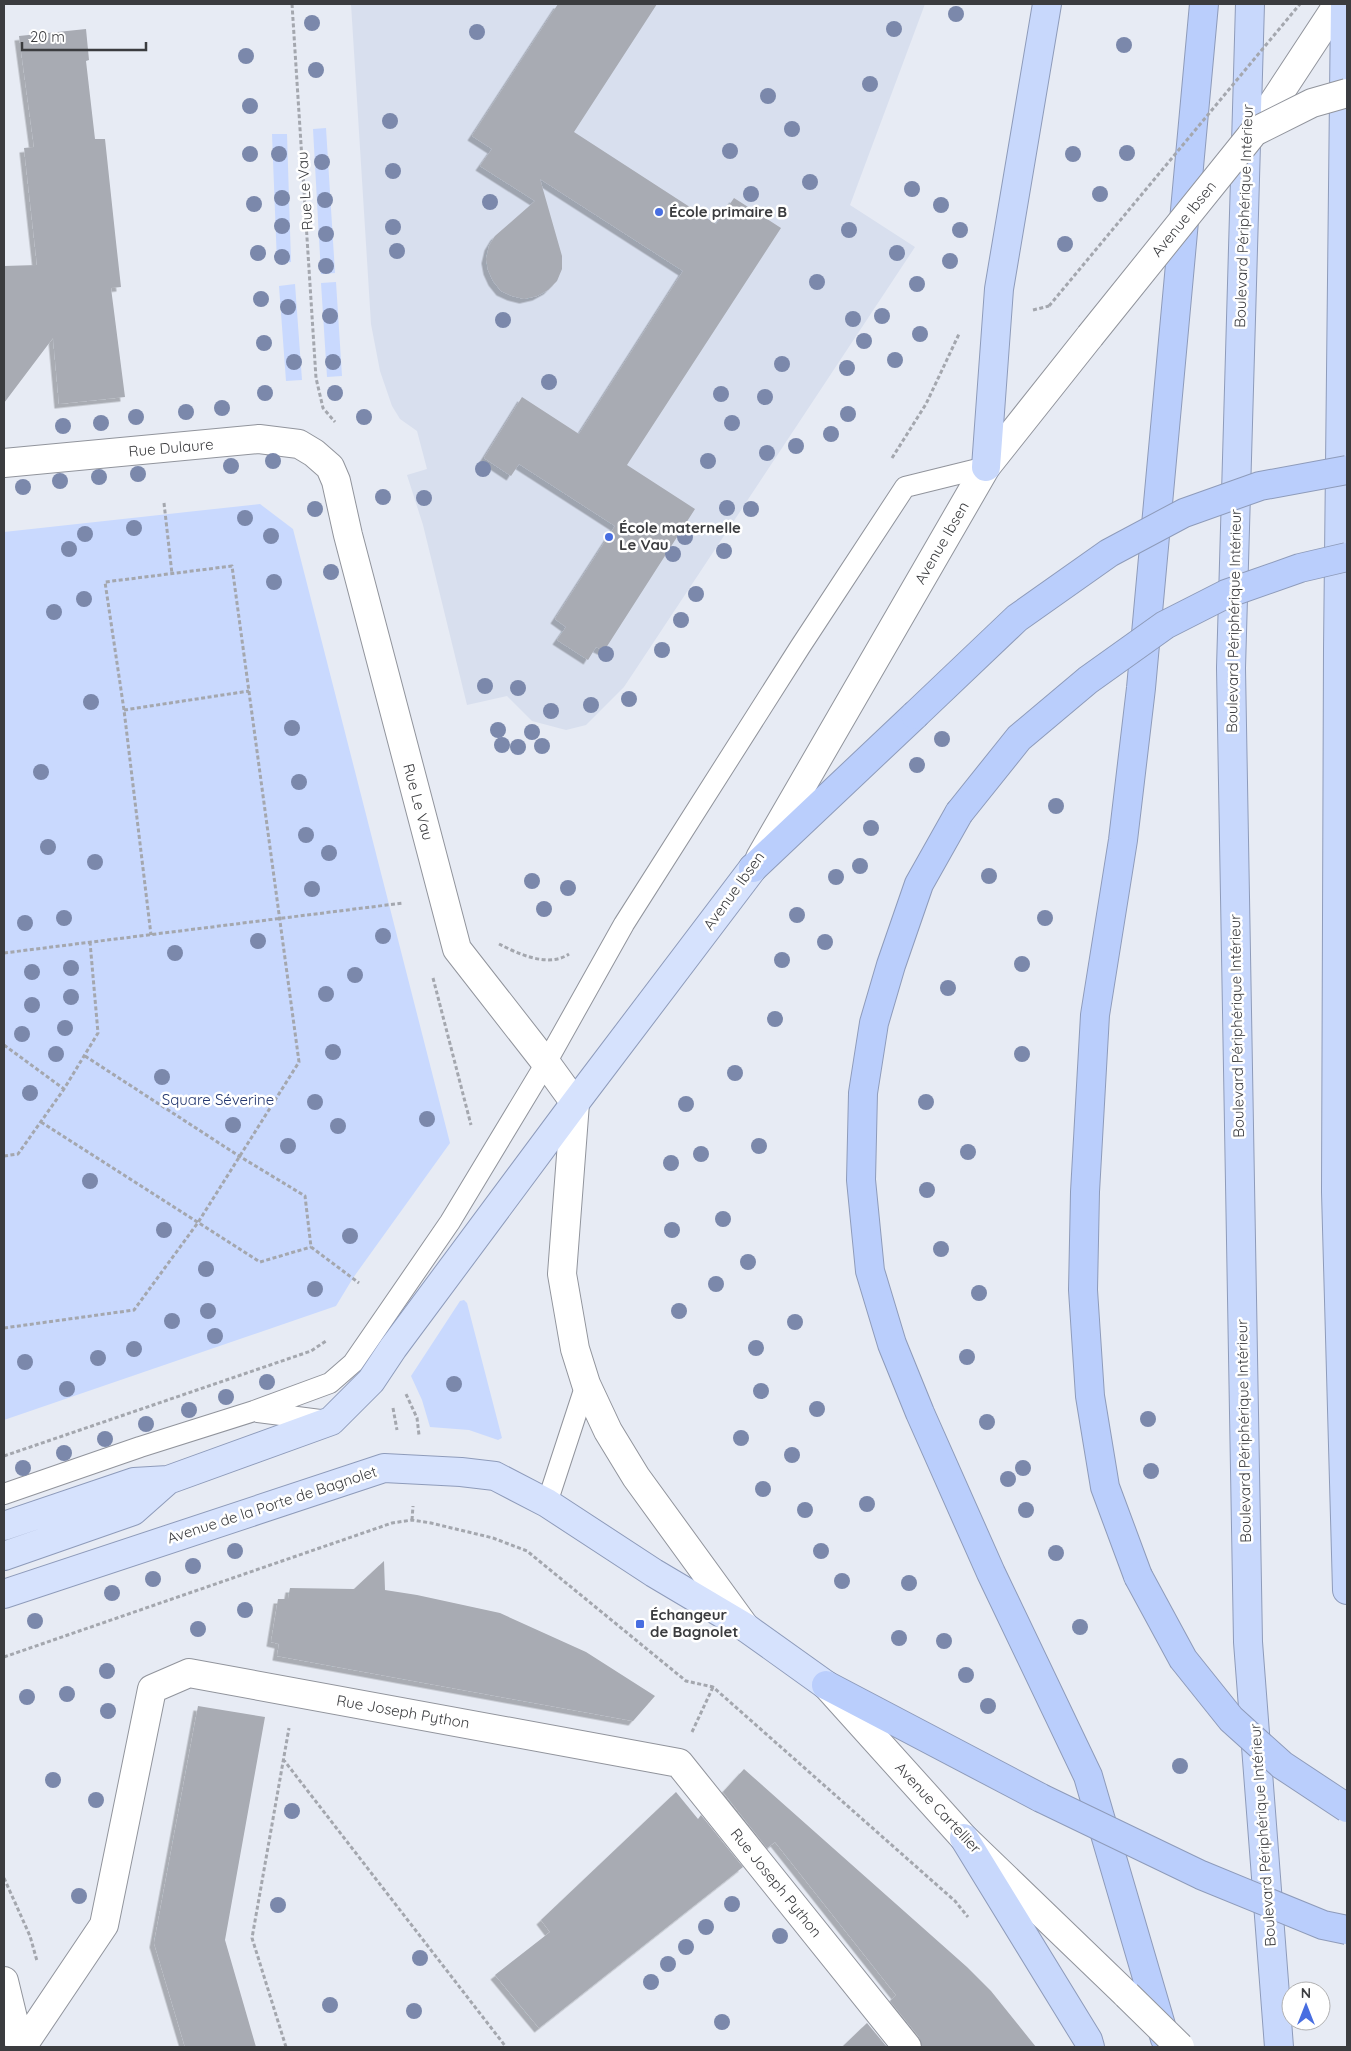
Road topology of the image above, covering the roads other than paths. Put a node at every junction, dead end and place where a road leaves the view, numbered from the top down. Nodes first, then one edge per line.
1 (1047, 4) edge
2 (1204, 4) edge
3 (1250, 4) edge
4 (1338, 4) edge
5 (1345, 4) edge
6 (1347, 93) edge
7 (1254, 132) junction
8 (1344, 301) edge
9 (4, 463) edge
10 (330, 467) joint
11 (986, 467) junction
12 (1347, 470) edge
13 (1347, 557) edge
14 (754, 868) junction
15 (546, 1062) junction
16 (575, 1103) junction
17 (586, 1384) junction
18 (254, 1411) junction
19 (331, 1421) junction
20 (168, 1480) junction
21 (4, 1494) edge
22 (547, 1503) junction
23 (4, 1526) edge
24 (4, 1556) edge
25 (1347, 1590) edge
26 (4, 1594) edge
27 (745, 1628) junction
28 (826, 1685) junction
29 (1347, 1808) edge
30 (964, 1838) junction
31 (1347, 1930) edge
32 (4, 1981) edge
33 (21, 2047) edge
34 (908, 2047) edge
35 (1090, 2047) edge
36 (1168, 2047) edge
37 (1180, 2047) edge
38 (1279, 2047) edge

1 - 11 highway
2 - 29 highway, bridge
3 - 38 highway, Boulevard Périphérique Intérieur
4 - 7 street, Avenue Ibsen
5 - 8 highway
6 - 7 street, bridge
7 - 11 street, Avenue Ibsen, bridge
8 - 25 highway
9 - 10 street, Rue Dulaure
10 - 15 street, Rue Le Vau
11 - 14 street, Avenue Ibsen
11 - 15 lane
12 - 14 highway, bridge
13 - 36 highway, bridge
14 - 16 main road, Avenue Ibsen
15 - 16 street, Rue Le Vau
15 - 18 lane
16 - 17 street
16 - 19 main road
17 - 22 lane
17 - 27 street
18 - 19 lane
18 - 21 lane
19 - 20 main road
20 - 23 main road
20 - 24 main road
22 - 26 main road, Avenue de la Porte de Bagnolet
22 - 27 main road, Avenue de la Porte de Bagnolet
27 - 28 main road, Avenue Cartellier
28 - 30 street, Avenue Cartellier
28 - 31 highway, bridge
30 - 35 highway
30 - 37 street, Avenue Cartellier, bridge
32 - 33 street
33 - 34 street, Rue Joseph Python

